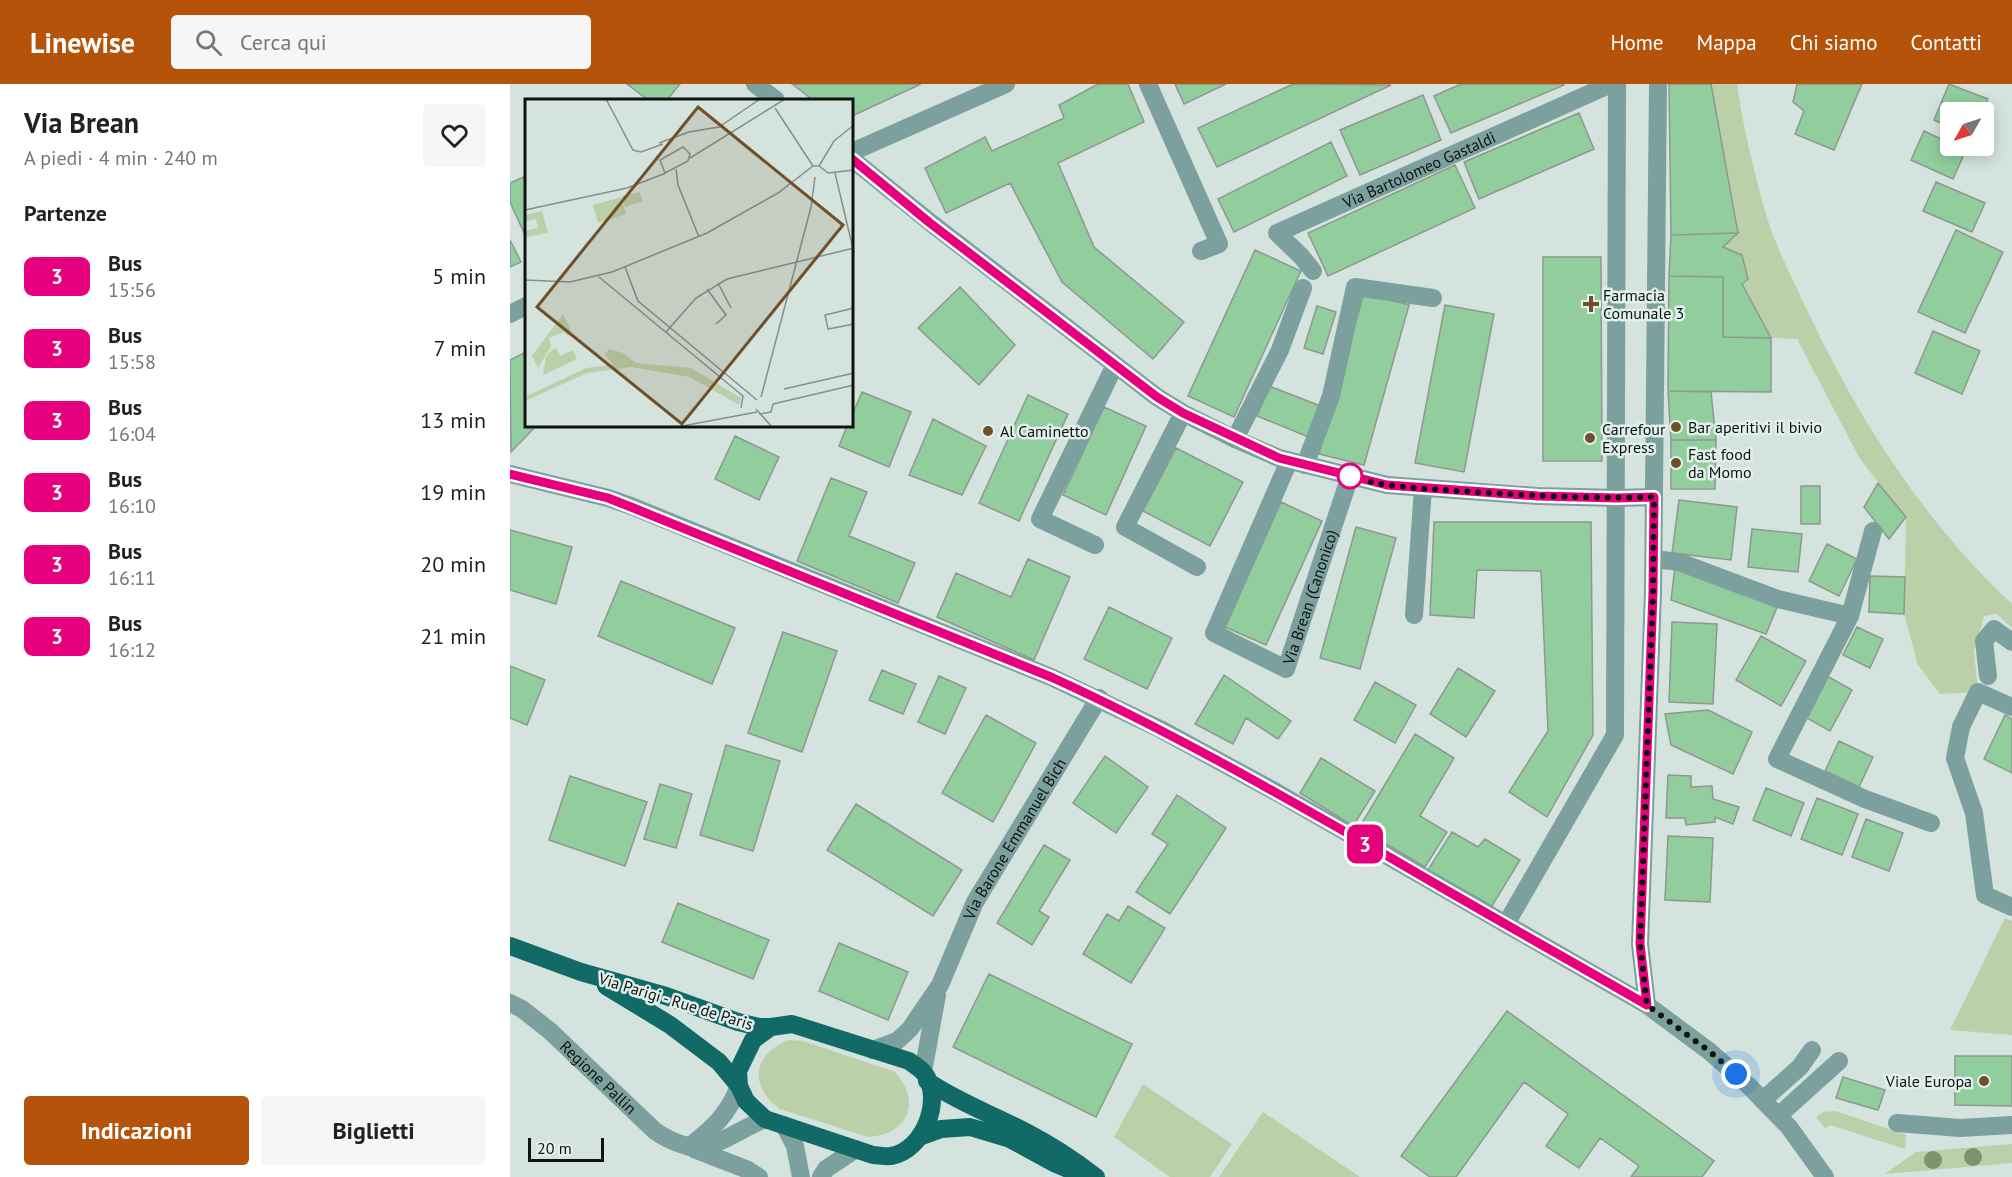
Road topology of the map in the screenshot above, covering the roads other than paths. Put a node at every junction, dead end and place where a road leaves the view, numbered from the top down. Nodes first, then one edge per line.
1 (755, 84) edge
2 (1006, 84) edge
3 (1148, 84) edge
4 (1611, 84) edge
5 (1617, 84) edge
6 (1658, 84) edge
7 (775, 99) edge
8 (854, 151) edge
9 (854, 161) edge
10 (1201, 251) dead end
11 (1313, 272) dead end
12 (1303, 288) dead end
13 (1433, 298) dead end
14 (525, 306) edge
15 (510, 314) edge
16 (1115, 365) junction
17 (1183, 413) junction
18 (1235, 439) junction
19 (1297, 463) junction
20 (510, 474) edge
21 (1350, 476) junction
22 (1423, 488) junction
23 (1654, 497) junction
24 (1617, 498) junction
25 (1873, 531) dead end
26 (1095, 546) dead end
27 (1654, 559) junction
28 (1197, 567) dead end
29 (1414, 615) dead end
30 (1850, 616) junction
31 (2012, 642) edge
32 (1988, 676) dead end
33 (1099, 698) junction
34 (2012, 707) edge
35 (1931, 823) dead end
36 (2012, 907) edge
37 (1506, 924) junction
38 (510, 946) edge
39 (581, 972) junction
40 (940, 985) junction
41 (510, 1003) edge
42 (1647, 1005) junction
43 (771, 1027) junction
44 (873, 1050) junction
45 (1812, 1050) dead end
46 (1839, 1061) dead end
47 (925, 1076) junction
48 (739, 1086) junction
49 (1763, 1100) junction
50 (1778, 1116) junction
51 (765, 1119) junction
52 (1897, 1123) dead end
53 (784, 1125) junction
54 (2012, 1125) edge
55 (919, 1137) junction
56 (689, 1147) junction
57 (856, 1149) junction
58 (759, 1177) edge
59 (801, 1177) edge
60 (821, 1177) edge
61 (1087, 1177) edge
62 (1096, 1177) edge
63 (1826, 1177) edge

1 - 7 street
2 - 8 street
3 - 10 street
4 - 11 street, Via Bartolomeo Gastaldi
5 - 24 street
6 - 23 street
9 - 16 street
12 - 18 street
13 - 19 street
14 - 15 street
16 - 17 street
16 - 26 street
17 - 18 street
17 - 28 street
18 - 19 street
19 - 21 street
19 - 21 street, Via Brean (Canonico)
20 - 33 street
21 - 22 street
22 - 24 street
22 - 29 street
23 - 24 street
23 - 27 street
24 - 37 street
25 - 30 street
27 - 30 street
27 - 42 street
30 - 35 street
31 - 32 street
33 - 37 street
33 - 40 street, Via Barone Emmanuel Bich
34 - 36 street
37 - 42 street
38 - 39 main road, Via Parigi - Rue de Paris
39 - 43 main road, Via Parigi - Rue de Paris
39 - 48 main road, Via Parigi - Rue de Paris
40 - 44 street, Via Barone Emmanuel Bich
40 - 47 street, Via Barone Emmanuel Bich
41 - 56 street, Regione Pallin
42 - 49 street
43 - 44 main road, Via Parigi - Rue de Paris
43 - 48 main road, Via Parigi - Rue de Paris
44 - 47 main road, Via Parigi - Rue de Paris
45 - 49 street
46 - 50 street
47 - 55 main road, Via Parigi - Rue de Paris
47 - 62 main road, Via Parigi - Rue de Paris
48 - 51 main road, Via Parigi - Rue de Paris
48 - 56 street
49 - 50 street
50 - 63 street
51 - 53 main road, Via Parigi - Rue de Paris
51 - 56 street
52 - 54 street
53 - 57 main road, Via Parigi - Rue de Paris
53 - 59 street
55 - 57 main road, Via Parigi - Rue de Paris
55 - 61 main road, Via Parigi - Rue de Paris
56 - 58 street, Regione Pallin
57 - 60 street

